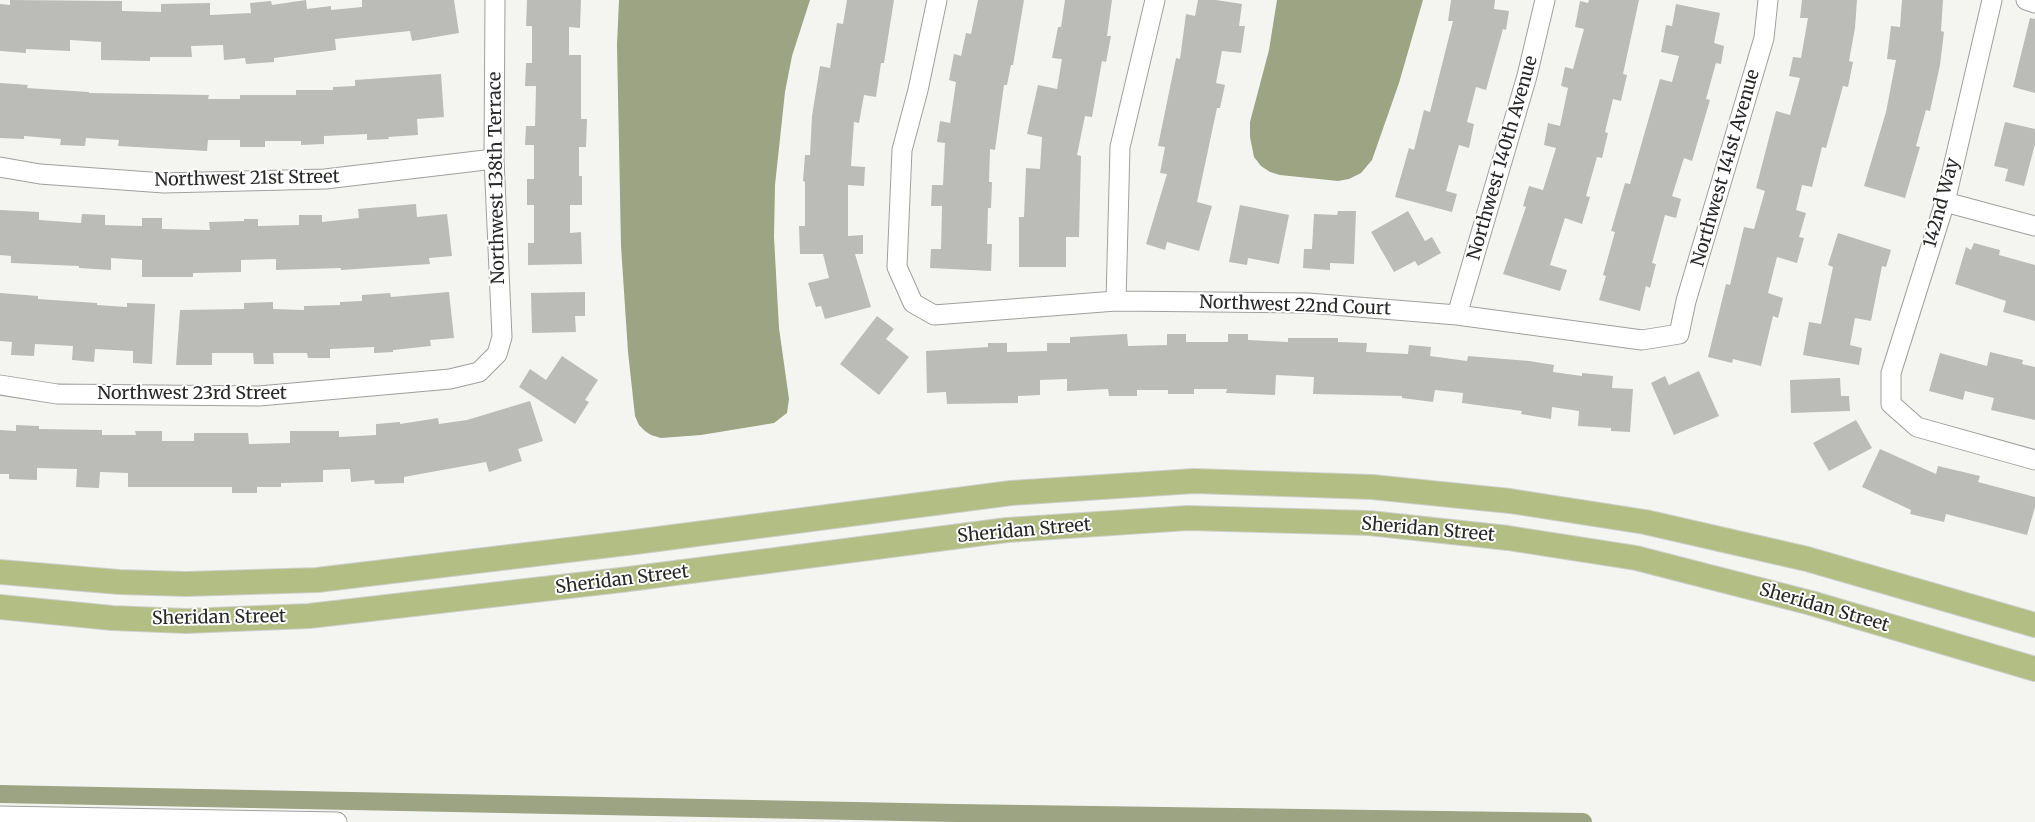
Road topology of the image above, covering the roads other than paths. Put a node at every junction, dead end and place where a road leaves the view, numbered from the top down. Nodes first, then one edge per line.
1 (495, 0) edge
2 (937, 0) edge
3 (1155, 0) edge
4 (1545, 0) edge
5 (1768, 0) edge
6 (1992, 0) edge
7 (2026, 0) edge
8 (2035, 2) edge
9 (494, 159) junction
10 (0, 167) edge
11 (1944, 202) junction
12 (2035, 226) edge
13 (1116, 301) junction
14 (1457, 315) junction
15 (1679, 334) joint
16 (497, 354) joint
17 (0, 385) edge
18 (2035, 460) edge
19 (0, 572) edge
20 (0, 607) edge
21 (2035, 625) edge
22 (2035, 669) edge
23 (0, 816) edge
24 (337, 822) edge

1 - 9 street, Northwest 138th Terrace
2 - 13 street, Northwest 22nd Court
3 - 13 street
4 - 14 street, Northwest 140th Avenue
5 - 15 street, Northwest 141st Avenue
6 - 11 street, 142nd Way
7 - 8 street
9 - 10 street, Northwest 21st Street
9 - 16 street, Northwest 138th Terrace
11 - 12 street
11 - 18 street, 142nd Way
13 - 14 street, Northwest 22nd Court
14 - 15 street, Northwest 22nd Court
16 - 17 street, Northwest 23rd Street
19 - 21 main road, Sheridan Street
20 - 22 main road, Sheridan Street
23 - 24 street

